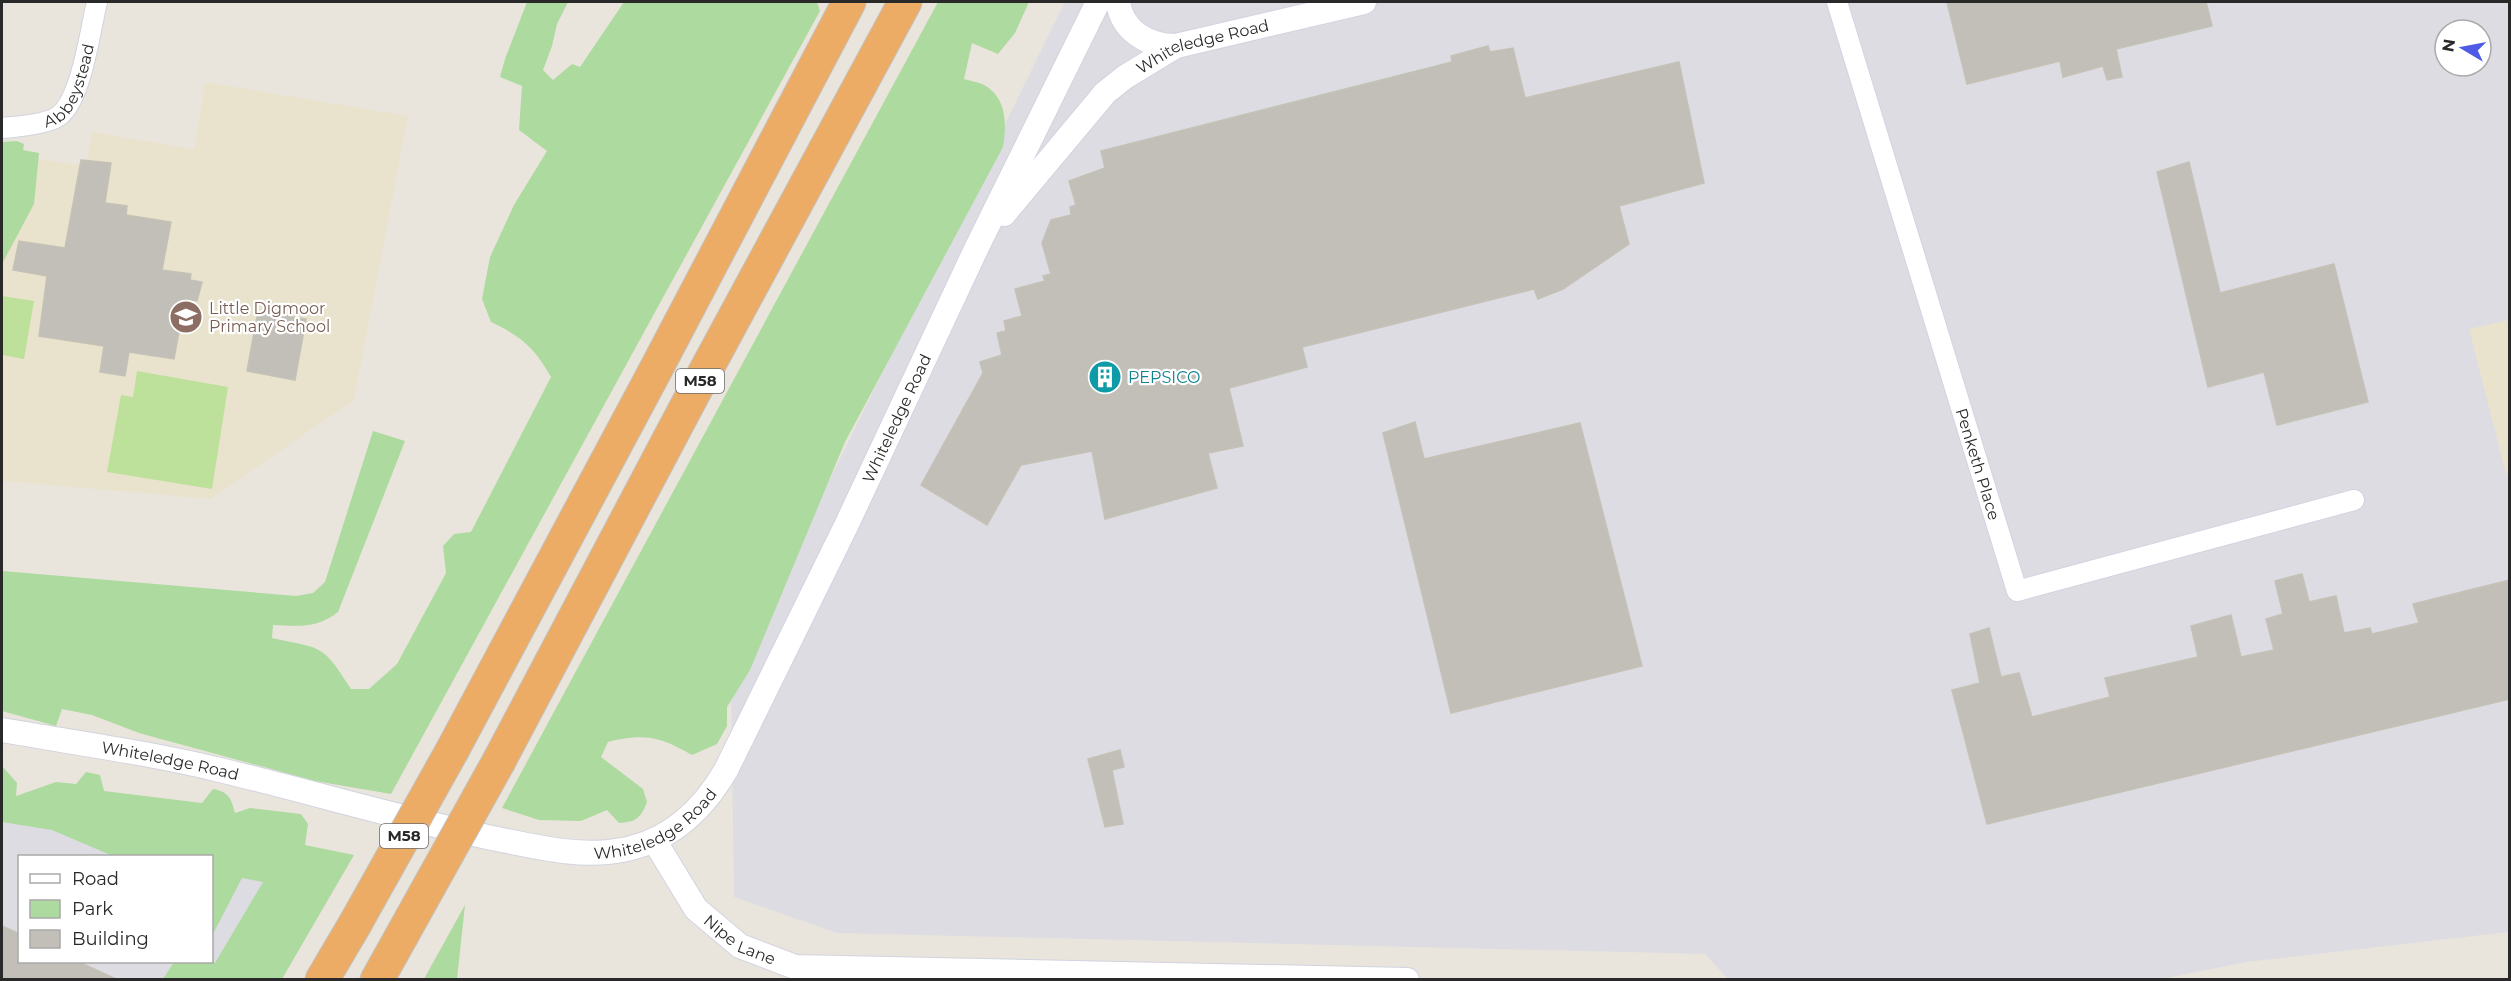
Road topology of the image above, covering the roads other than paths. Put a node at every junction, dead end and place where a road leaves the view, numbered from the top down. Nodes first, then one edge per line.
1 (97, 2) edge
2 (849, 2) edge
3 (905, 2) edge
4 (1098, 2) edge
5 (1118, 2) edge
6 (1364, 2) edge
7 (1837, 2) edge
8 (1176, 46) junction
9 (2, 128) edge
10 (977, 247) junction
11 (2354, 500) dead end
12 (2, 730) edge
13 (654, 840) junction
14 (322, 980) edge
15 (376, 980) edge
16 (1407, 980) edge

1 - 9 street, Abbeystead
2 - 14 highway, M58, bridge
3 - 15 highway, M58, bridge
4 - 10 street, Whiteledge Road
5 - 8 street
6 - 8 street, Whiteledge Road
7 - 11 street, Penketh Place
8 - 10 street, Whiteledge Road
10 - 13 street, Whiteledge Road
12 - 13 street, Whiteledge Road
13 - 16 street, Nipe Lane

